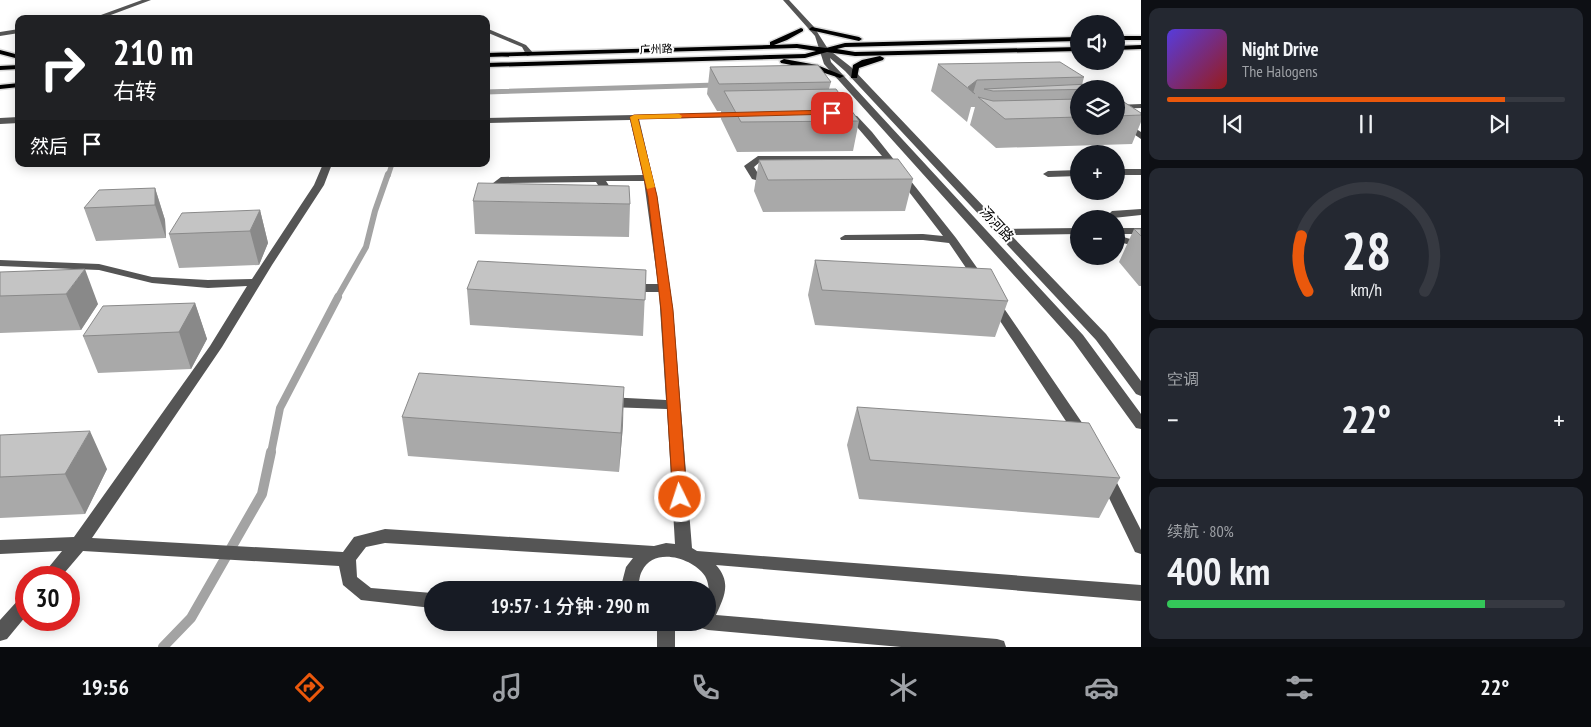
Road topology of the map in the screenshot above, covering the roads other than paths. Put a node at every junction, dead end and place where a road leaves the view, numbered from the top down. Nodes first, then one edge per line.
1 (148, 0) edge
2 (786, 0) edge
3 (105, 15) edge
4 (799, 28) joint
5 (812, 29) junction
6 (15, 32) edge
7 (490, 32) edge
8 (0, 34) edge
9 (1125, 38) edge
10 (1141, 38) edge
11 (1070, 39) edge
12 (892, 43) junction
13 (1141, 47) edge
14 (745, 48) junction
15 (1125, 48) edge
16 (1070, 49) edge
17 (826, 51) junction
18 (0, 52) edge
19 (902, 53) junction
20 (530, 54) junction
21 (490, 55) edge
22 (15, 56) edge
23 (747, 58) junction
24 (490, 65) edge
25 (15, 67) edge
26 (0, 68) edge
27 (840, 76) junction
28 (854, 76) junction
29 (0, 78) edge
30 (15, 78) edge
31 (15, 85) edge
32 (0, 87) edge
33 (1141, 106) edge
34 (1125, 107) edge
35 (832, 113) edge
36 (743, 115) edge
37 (634, 117) junction
38 (15, 120) edge
39 (490, 120) edge
40 (0, 121) edge
41 (1125, 125) edge
42 (1141, 136) edge
43 (833, 158) junction
44 (889, 159) junction
45 (326, 167) edge
46 (843, 171) edge
47 (1125, 172) edge
48 (1141, 172) edge
49 (1070, 173) edge
50 (1048, 174) dead end
51 (648, 178) junction
52 (600, 179) junction
53 (778, 181) edge
54 (501, 202) edge
55 (595, 202) edge
56 (1141, 212) edge
57 (1125, 213) edge
58 (1070, 231) edge
59 (1125, 231) edge
60 (1141, 231) edge
61 (1002, 232) junction
62 (845, 238) dead end
63 (952, 240) junction
64 (1125, 241) edge
65 (1141, 245) edge
66 (0, 263) edge
67 (256, 282) junction
68 (614, 288) edge
69 (664, 288) junction
70 (965, 288) edge
71 (985, 288) junction
72 (1141, 391) edge
73 (597, 401) edge
74 (674, 406) junction
75 (1141, 424) edge
76 (1090, 447) edge
77 (1100, 463) edge
78 (79, 544) junction
79 (0, 547) edge
80 (1141, 547) edge
81 (653, 552) junction
82 (691, 554) junction
83 (347, 559) junction
84 (60, 566) edge
85 (630, 581) edge
86 (1141, 593) edge
87 (716, 598) edge
88 (424, 599) edge
89 (15, 616) edge
90 (716, 623) edge
91 (666, 631) edge
92 (0, 633) edge
93 (666, 647) edge
94 (997, 647) edge

1 - 3 street
2 - 5 street, 汤河路
4 - 14 main road
4 - 17 street, 汤河路
5 - 12 main road
5 - 17 street, 汤河路
6 - 8 street
7 - 20 street
9 - 10 main road
11 - 12 main road, 广州路
12 - 17 main road, 广州路
13 - 15 main road
14 - 17 main road, 广州路
14 - 20 main road, 广州路
16 - 19 main road, 广州路
17 - 19 main road, 广州路
17 - 23 main road, 广州路
17 - 27 street, 汤河路
17 - 28 street, 汤河路
18 - 22 main road
19 - 28 main road
20 - 21 main road, 广州路
23 - 24 main road, 广州路
23 - 27 main road
25 - 26 main road
27 - 75 street, 汤河路
28 - 61 street, 汤河路
29 - 30 main road
31 - 32 main road
33 - 34 street
35 - 44 street
36 - 37 street
37 - 39 street
37 - 51 street
38 - 40 street
41 - 42 street
43 - 44 street
43 - 46 street
43 - 53 street
44 - 63 street
45 - 67 street
47 - 48 street
49 - 50 street
51 - 52 street
51 - 69 street
52 - 54 street
52 - 55 street
56 - 57 street
58 - 61 street
59 - 60 street
61 - 72 street, 汤河路
62 - 63 street
63 - 71 street
64 - 65 street
66 - 67 street
67 - 78 street
68 - 69 street
69 - 74 street
70 - 71 street
71 - 76 street
73 - 74 street
74 - 82 street
77 - 80 street
78 - 79 street
78 - 83 street
78 - 84 street
81 - 82 street
81 - 83 street
81 - 85 street
82 - 86 street
82 - 87 street
83 - 88 street
89 - 92 street
90 - 94 street
91 - 93 street

